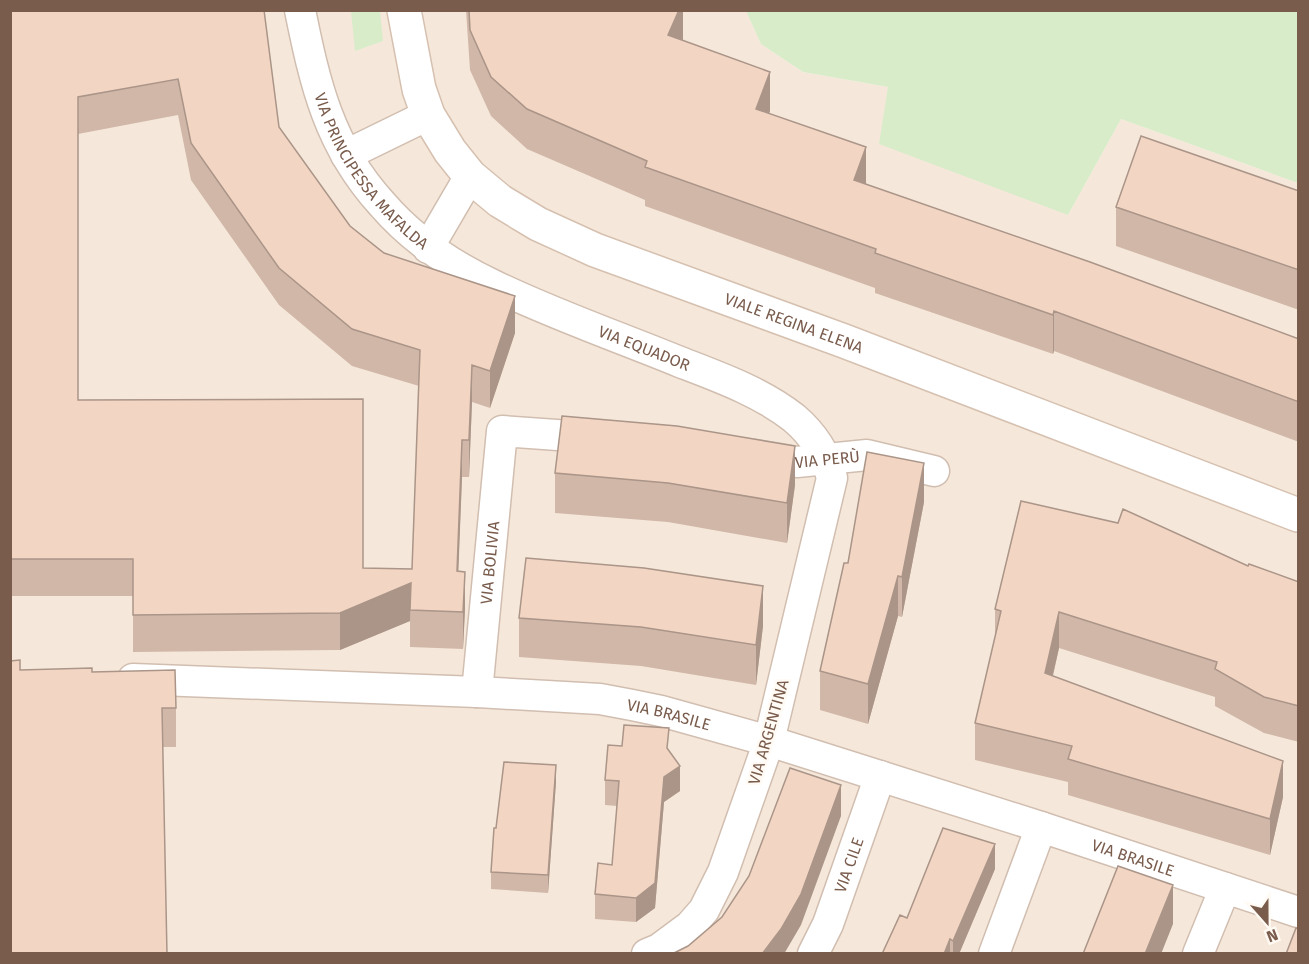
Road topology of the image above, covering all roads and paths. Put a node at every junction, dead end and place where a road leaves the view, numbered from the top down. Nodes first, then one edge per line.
1 (300, 10) edge
2 (404, 10) edge
3 (428, 115) junction
4 (346, 156) junction
5 (470, 176) junction
6 (428, 248) junction
7 (621, 440) edge
8 (727, 451) edge
9 (830, 469) junction
10 (934, 471) dead end
11 (1299, 515) edge
12 (102, 678) edge
13 (477, 692) junction
14 (769, 741) junction
15 (880, 776) junction
16 (1041, 827) junction
17 (1225, 888) junction
18 (1299, 912) edge
19 (647, 954) edge
20 (813, 954) edge
21 (994, 954) edge
22 (1198, 954) edge

1 - 4 street, VIA PRINCIPESSA MAFALDA
2 - 3 main road, VIALE REGINA ELENA
3 - 4 street
3 - 5 main road, VIALE REGINA ELENA
4 - 6 street, VIA PRINCIPESSA MAFALDA
5 - 6 street, VIA PRINCIPESSA MAFALDA
5 - 11 main road, VIALE REGINA ELENA
6 - 9 street, VIA EQUADOR
7 - 13 street, VIA BOLIVIA
8 - 9 street, VIA PERÙ
9 - 10 street, VIA PERÙ
9 - 14 street, VIA ARGENTINA
12 - 13 street, VIA BRASILE
13 - 14 street, VIA BRASILE
14 - 15 street, VIA BRASILE
14 - 19 street, VIA ARGENTINA
15 - 16 street, VIA BRASILE
15 - 20 street, VIA CILE
16 - 17 street, VIA BRASILE
16 - 21 street
17 - 18 street, VIA BRASILE
17 - 22 street

